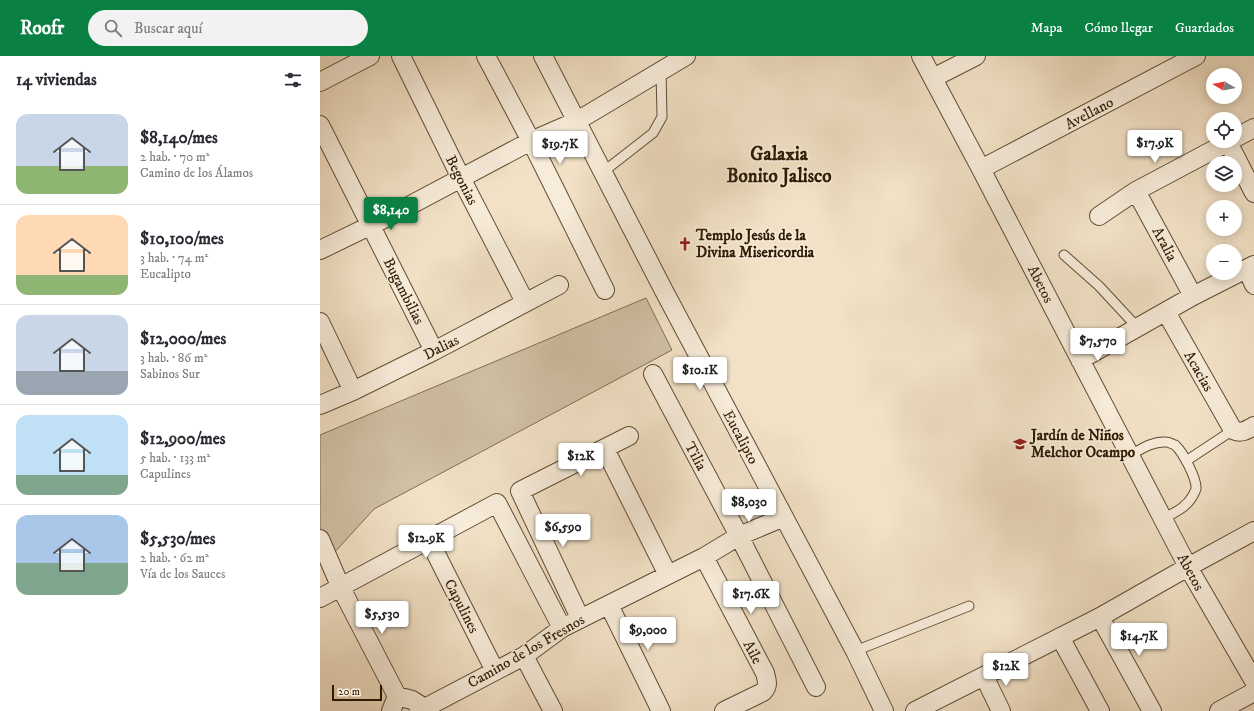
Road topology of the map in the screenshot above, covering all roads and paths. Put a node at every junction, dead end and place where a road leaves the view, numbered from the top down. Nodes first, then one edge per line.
1 (370, 56) edge
2 (401, 56) edge
3 (486, 56) edge
4 (543, 56) edge
5 (686, 56) edge
6 (921, 56) edge
7 (976, 56) edge
8 (1196, 56) edge
9 (657, 63) edge
10 (933, 78) junction
11 (320, 82) edge
12 (577, 120) junction
13 (320, 125) edge
14 (1254, 128) edge
15 (1242, 134) edge
16 (531, 141) junction
17 (1216, 148) edge
18 (1234, 148) edge
19 (982, 169) junction
20 (603, 172) junction
21 (461, 178) junction
22 (1136, 191) junction
23 (1254, 193) edge
24 (1099, 216) dead end
25 (371, 225) junction
26 (320, 250) edge
27 (1064, 255) dead end
28 (1252, 273) edge
29 (559, 285) dead end
30 (605, 290) dead end
31 (1193, 296) junction
32 (525, 302) junction
33 (1166, 312) junction
34 (320, 322) edge
35 (1138, 328) junction
36 (434, 351) junction
37 (1080, 360) junction
38 (653, 374) dead end
39 (353, 391) junction
40 (320, 405) edge
41 (1254, 426) edge
42 (1233, 430) junction
43 (629, 436) dead end
44 (605, 449) junction
45 (1129, 456) junction
46 (1186, 461) junction
47 (784, 517) junction
48 (1163, 519) junction
49 (1254, 531) edge
50 (739, 536) junction
51 (320, 539) edge
52 (429, 540) junction
53 (704, 557) junction
54 (1188, 566) junction
55 (668, 575) junction
56 (341, 588) junction
57 (320, 598) edge
58 (608, 605) junction
59 (969, 606) dead end
60 (1100, 617) junction
61 (580, 618) junction
62 (562, 628) junction
63 (1060, 637) junction
64 (855, 651) junction
65 (524, 656) junction
66 (495, 671) junction
67 (984, 676) junction
68 (1254, 681) edge
69 (816, 687) dead end
70 (1254, 692) edge
71 (394, 704) edge
72 (424, 710) edge
73 (553, 711) edge
74 (661, 711) edge
75 (724, 711) edge
76 (884, 711) edge
77 (915, 711) edge
78 (1001, 711) edge
79 (1100, 711) edge
80 (1152, 711) edge
81 (1219, 711) edge

1 - 11 street
2 - 21 street, Begonias
3 - 16 street
4 - 12 street, Eucalipto
5 - 9 street
6 - 10 street, Abetos
7 - 10 street
8 - 19 street, Avellano
9 - 12 street
9 - 20 lane
10 - 19 street, Abetos
12 - 16 street
12 - 20 street, Eucalipto
13 - 25 street, Bugambilias
14 - 15 street
16 - 21 street
16 - 30 street
17 - 22 street
18 - 23 street
19 - 37 street, Abetos
20 - 47 street, Eucalipto
21 - 25 street
21 - 32 street, Begonias
22 - 24 street
22 - 31 street, Aralia
25 - 26 street
25 - 36 street, Bugambilias
27 - 35 lane
28 - 31 street
29 - 32 street, Dalias
31 - 33 street
32 - 36 street, Dalias
33 - 35 street
33 - 42 street, Acacias
34 - 39 street
35 - 37 street
36 - 39 street, Dalias
37 - 45 street, Abetos
38 - 50 street, Tilia
39 - 40 street, Dalias
41 - 42 street
42 - 46 lane
43 - 44 street
44 - 55 street
44 - 61 street
45 - 46 lane
45 - 48 street, Abetos
46 - 48 lane
47 - 50 street, Camino de los Fresnos
47 - 64 street, Eucalipto
48 - 54 street, Abetos
49 - 54 street
50 - 53 street, Camino de los Fresnos
50 - 69 street, Tilia
51 - 56 street
52 - 56 street
52 - 62 street
52 - 66 street, Capulines
53 - 55 street, Camino de los Fresnos
53 - 75 street, Aile
54 - 60 street
54 - 68 street, Abetos
55 - 58 street, Camino de los Fresnos
56 - 57 street
56 - 71 street
58 - 61 street, Camino de los Fresnos
58 - 74 street
59 - 64 lane
60 - 63 street
60 - 80 street
61 - 62 street, Camino de los Fresnos
62 - 65 street, Camino de los Fresnos
63 - 67 street
63 - 79 street
64 - 76 street, Eucalipto
65 - 66 street, Camino de los Fresnos
65 - 73 street
66 - 72 street, Camino de los Fresnos
67 - 77 street
67 - 78 street
70 - 81 street
71 - 72 street

